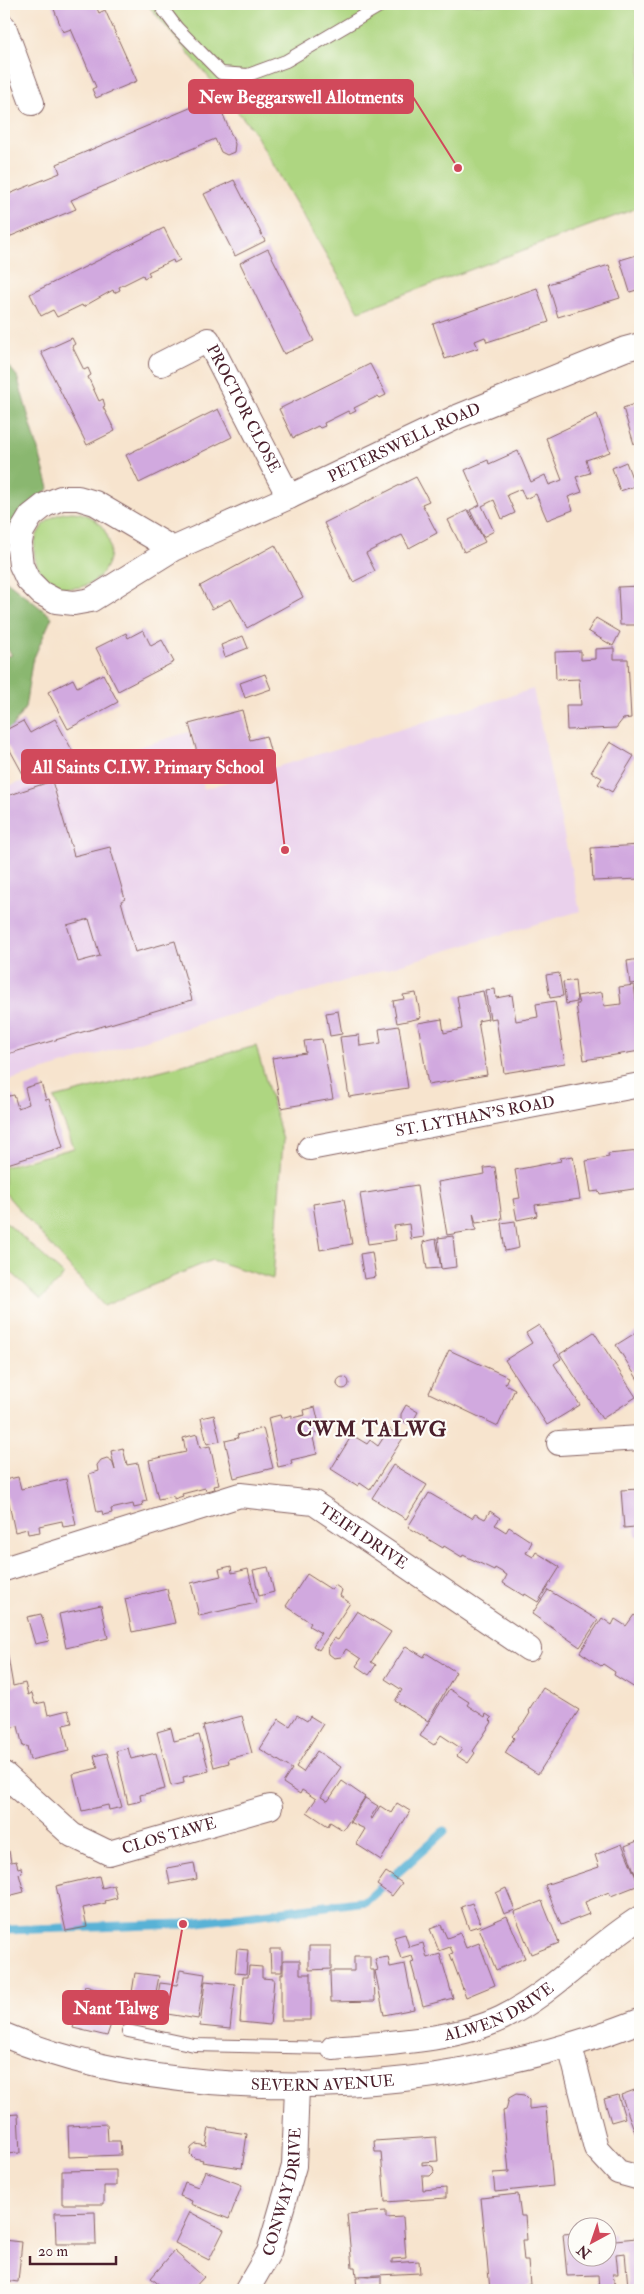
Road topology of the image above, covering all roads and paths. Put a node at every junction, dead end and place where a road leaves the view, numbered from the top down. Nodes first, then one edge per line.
1 (159, 4) edge
2 (384, 4) edge
3 (4, 28) edge
4 (32, 103) dead end
5 (640, 345) edge
6 (162, 364) dead end
7 (289, 497) junction
8 (172, 548) junction
9 (640, 1085) edge
10 (310, 1148) dead end
11 (640, 1438) edge
12 (559, 1442) dead end
13 (4, 1569) edge
14 (529, 1649) dead end
15 (4, 1774) edge
16 (270, 1807) dead end
17 (640, 1918) edge
18 (640, 2021) edge
19 (128, 2031) dead end
20 (4, 2035) edge
21 (570, 2046) junction
22 (333, 2048) joint
23 (297, 2087) junction
24 (640, 2178) edge
25 (247, 2290) edge

1 - 2 lane
3 - 4 street
5 - 7 street, PETERSWELL ROAD
6 - 7 street, PROCTOR CLOSE
7 - 8 street, PETERSWELL ROAD
8 - 8 street, PETERSWELL ROAD
9 - 10 street, ST. LYTHAN'S ROAD
11 - 12 street
13 - 14 street, TEIFI DRIVE
15 - 16 street, CLOS TAWE
17 - 22 street, ALWEN DRIVE
18 - 21 street, SEVERN AVENUE
19 - 22 lane
20 - 23 street, SEVERN AVENUE
21 - 23 street, SEVERN AVENUE
21 - 24 street
23 - 25 street, CONWAY DRIVE

